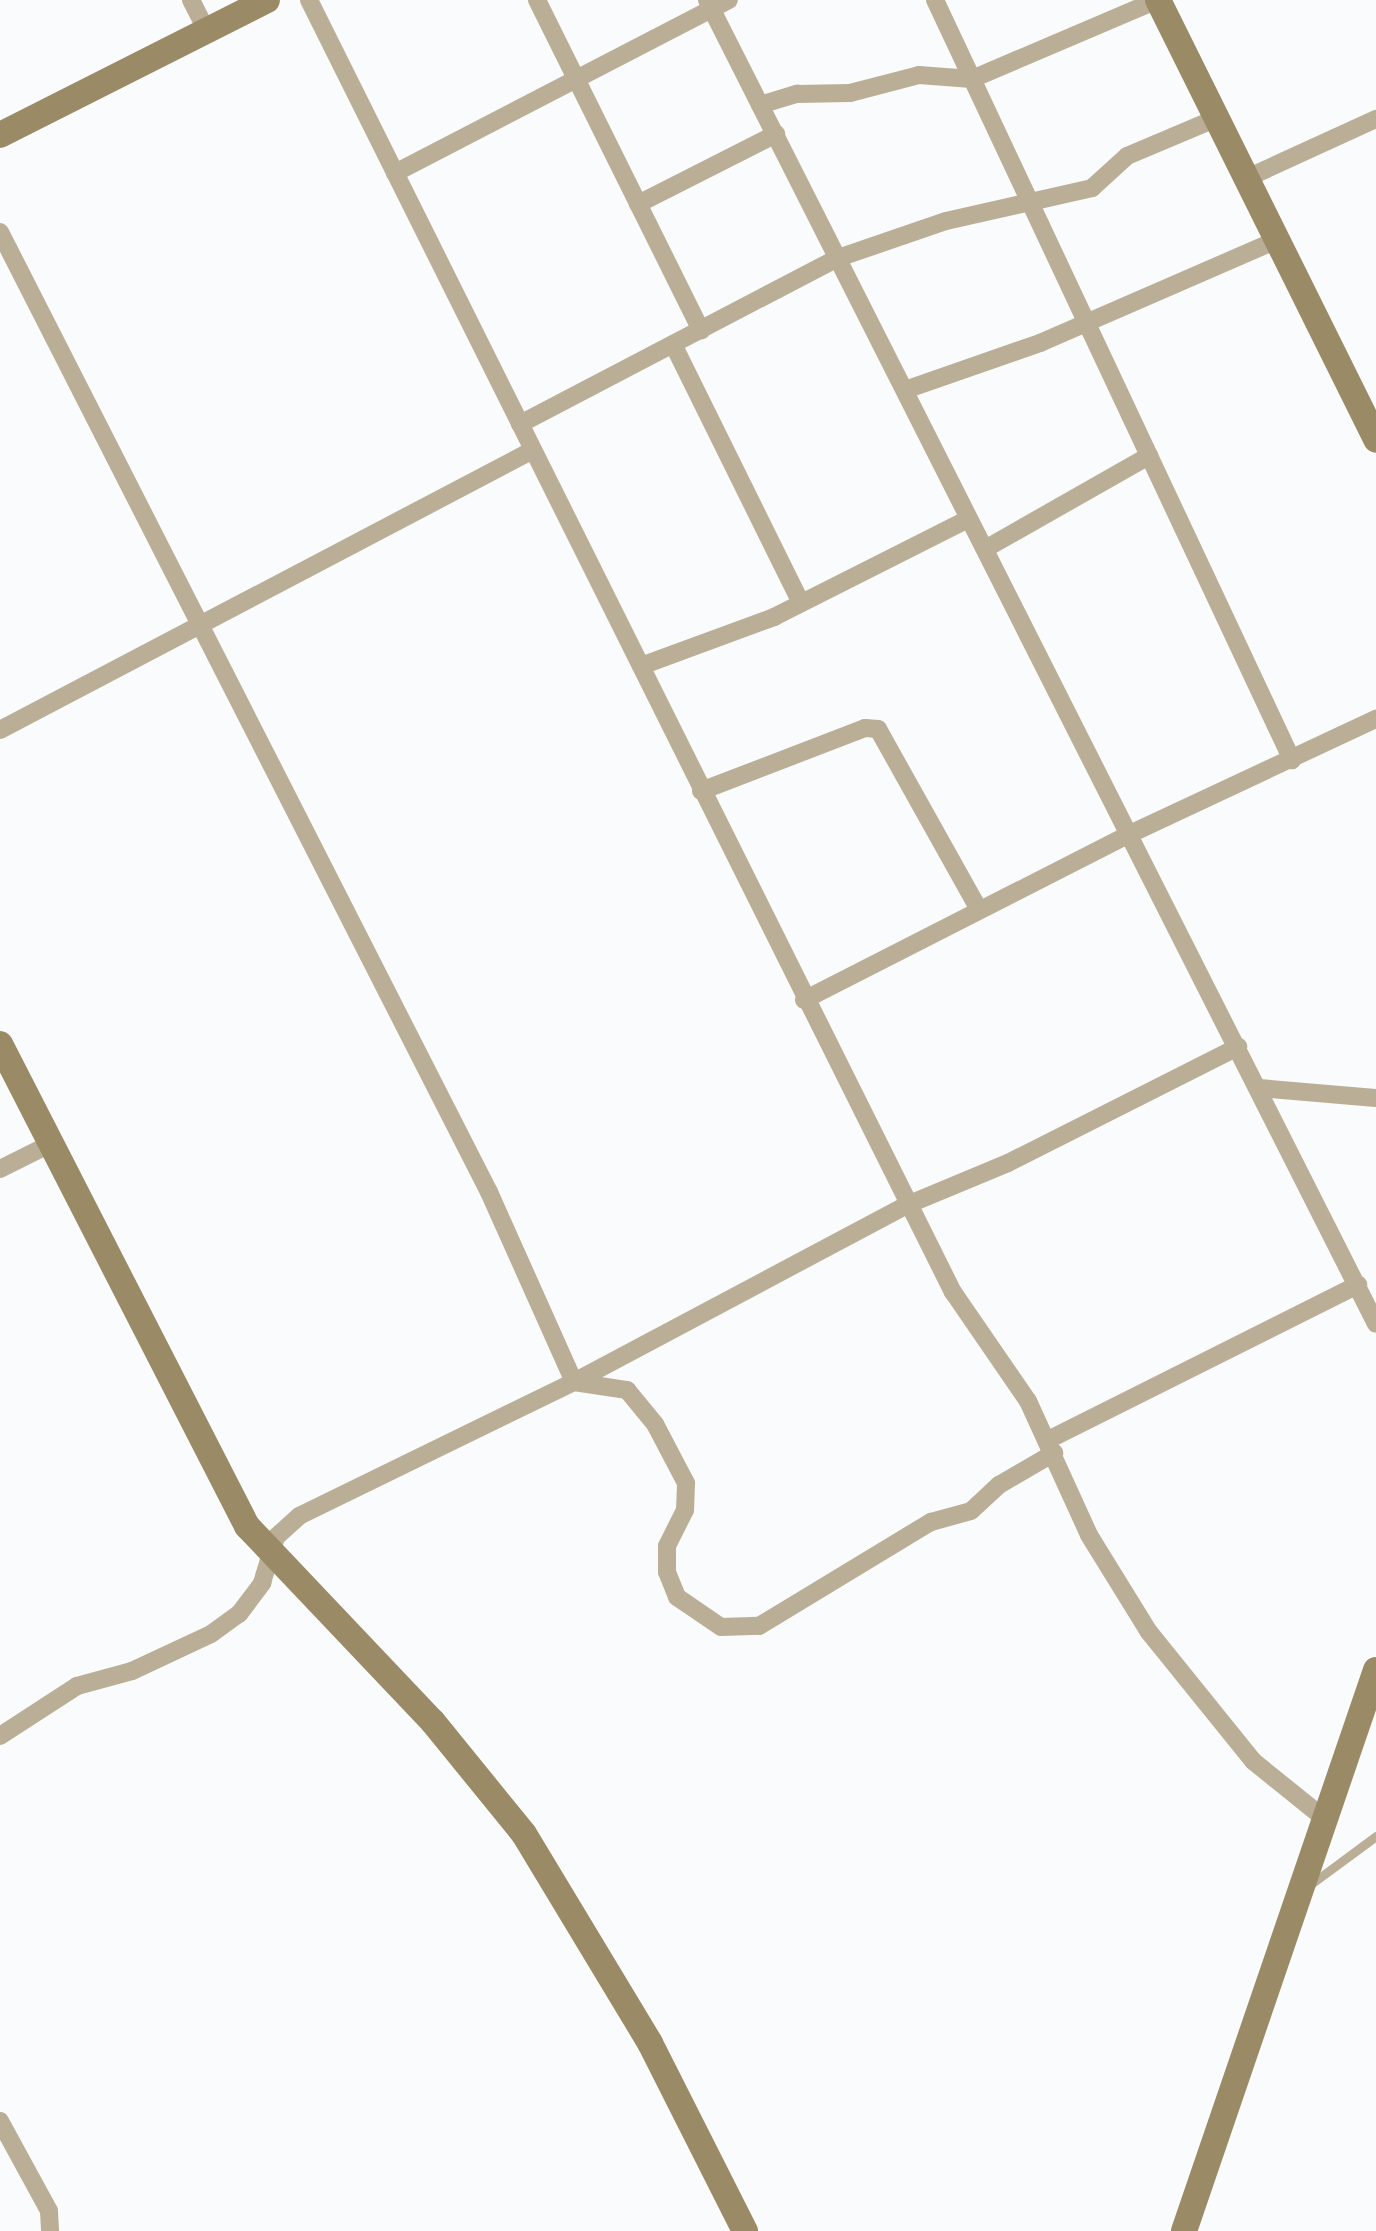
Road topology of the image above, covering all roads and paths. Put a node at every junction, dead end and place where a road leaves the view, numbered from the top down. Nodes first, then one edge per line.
1 (191, 0) edge
2 (267, 0) edge
3 (309, 0) edge
4 (537, 0) edge
5 (729, 0) edge
6 (935, 0) edge
7 (1157, 0) edge
8 (709, 3) edge
9 (207, 31) junction
10 (576, 78) junction
11 (972, 79) junction
12 (760, 105) junction
13 (1217, 118) junction
14 (1376, 119) edge
15 (776, 134) junction
16 (0, 135) edge
17 (395, 173) junction
18 (1247, 178) junction
19 (1029, 200) junction
20 (638, 204) junction
21 (0, 232) edge
22 (1277, 240) junction
23 (838, 258) junction
24 (1087, 323) junction
25 (701, 330) junction
26 (673, 344) junction
27 (905, 390) junction
28 (520, 424) junction
29 (1376, 439) edge
30 (533, 450) junction
31 (1149, 456) junction
32 (968, 519) junction
33 (985, 549) junction
34 (800, 601) junction
35 (201, 625) junction
36 (641, 666) junction
37 (1376, 719) edge
38 (0, 730) edge
39 (1292, 760) junction
40 (701, 791) junction
41 (1130, 834) junction
42 (979, 910) junction
43 (804, 1000) junction
44 (0, 1044) edge
45 (1238, 1047) junction
46 (1259, 1088) junction
47 (1376, 1098) edge
48 (50, 1144) junction
49 (0, 1169) edge
50 (907, 1205) junction
51 (1358, 1285) junction
52 (1376, 1324) edge
53 (574, 1382) junction
54 (1051, 1447) junction
55 (269, 1552) junction
56 (1376, 1670) edge
57 (0, 1736) edge
58 (1325, 1819) junction
59 (1376, 1836) edge
60 (1302, 1891) junction
61 (0, 2121) edge
62 (50, 2231) edge
63 (745, 2231) edge
64 (1184, 2231) edge

1 - 9 street
2 - 9 street
3 - 17 street
4 - 10 street
5 - 8 street
6 - 11 street
7 - 11 street
7 - 13 street
8 - 10 street
8 - 12 street
9 - 16 street
10 - 17 street
10 - 20 street
11 - 12 street
11 - 19 street
12 - 15 street
13 - 18 street
13 - 19 street
14 - 18 street
15 - 20 street
15 - 23 street
17 - 28 street
18 - 22 street
19 - 23 street
19 - 24 street
20 - 25 street
21 - 35 street
22 - 24 street
22 - 29 street
23 - 25 street
23 - 27 street
24 - 27 street
24 - 31 street
25 - 26 street
26 - 28 street
26 - 34 street
27 - 32 street
28 - 30 street
30 - 35 street
30 - 36 street
31 - 33 street
31 - 39 street
32 - 33 street
32 - 34 street
33 - 41 street
34 - 36 street
35 - 38 street
35 - 53 street
36 - 40 street
37 - 39 street
39 - 41 street
40 - 42 street
40 - 43 street
41 - 42 street
41 - 45 street
42 - 43 street
43 - 50 street
44 - 48 street
45 - 46 street
45 - 50 street
46 - 47 street
46 - 51 street
48 - 49 street
48 - 55 street
50 - 53 street
50 - 54 street
51 - 52 street
51 - 54 street
53 - 54 street
53 - 55 street
54 - 58 street
55 - 57 street
55 - 63 street
56 - 58 street
58 - 60 street
59 - 60 lane
60 - 64 street
61 - 62 street

